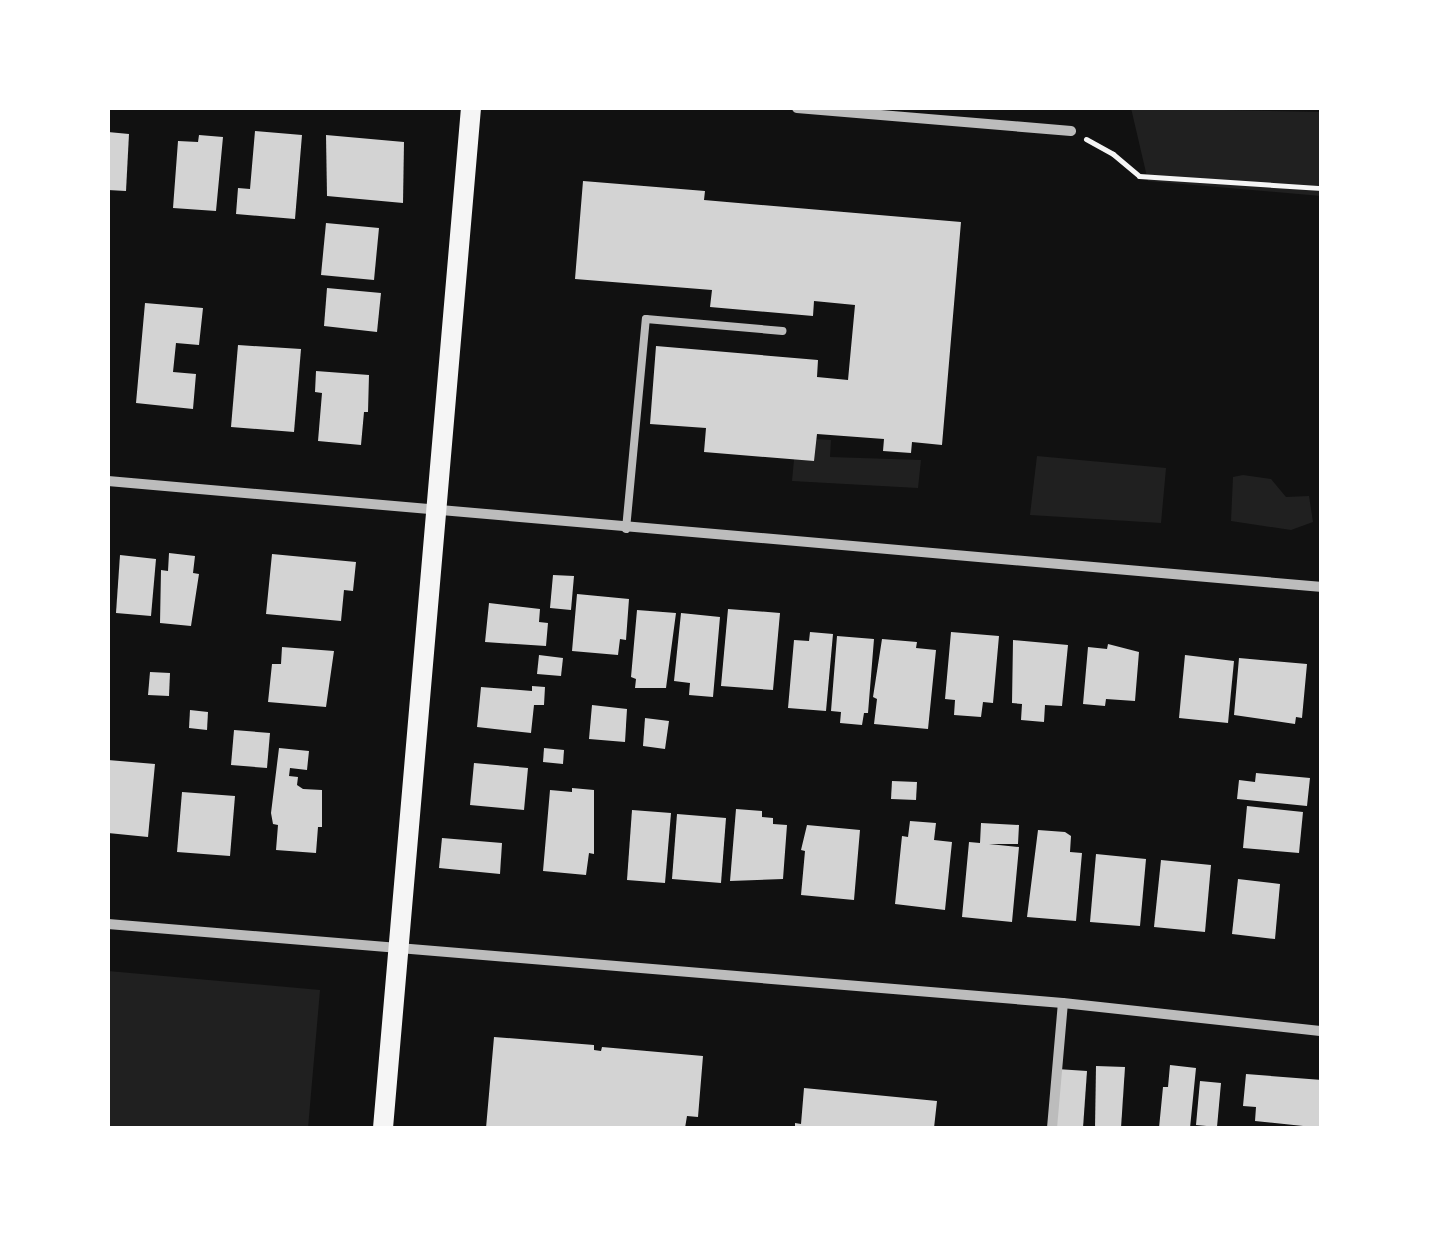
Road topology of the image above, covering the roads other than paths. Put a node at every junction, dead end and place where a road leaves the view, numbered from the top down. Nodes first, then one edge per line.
1 (471, 108) edge
2 (797, 108) edge
3 (1070, 131) road end
4 (782, 330) dead end
5 (108, 481) edge
6 (436, 512) junction
7 (626, 530) junction
8 (1322, 587) edge
9 (108, 924) edge
10 (399, 948) junction
11 (1062, 1003) junction
12 (1322, 1031) edge
13 (383, 1128) edge
14 (1052, 1128) edge

1 - 6 main road
2 - 3 street
4 - 7 lane
5 - 6 street
6 - 7 street
6 - 10 main road
7 - 8 street
9 - 10 street
10 - 11 street
10 - 13 main road
11 - 12 street
11 - 14 street

